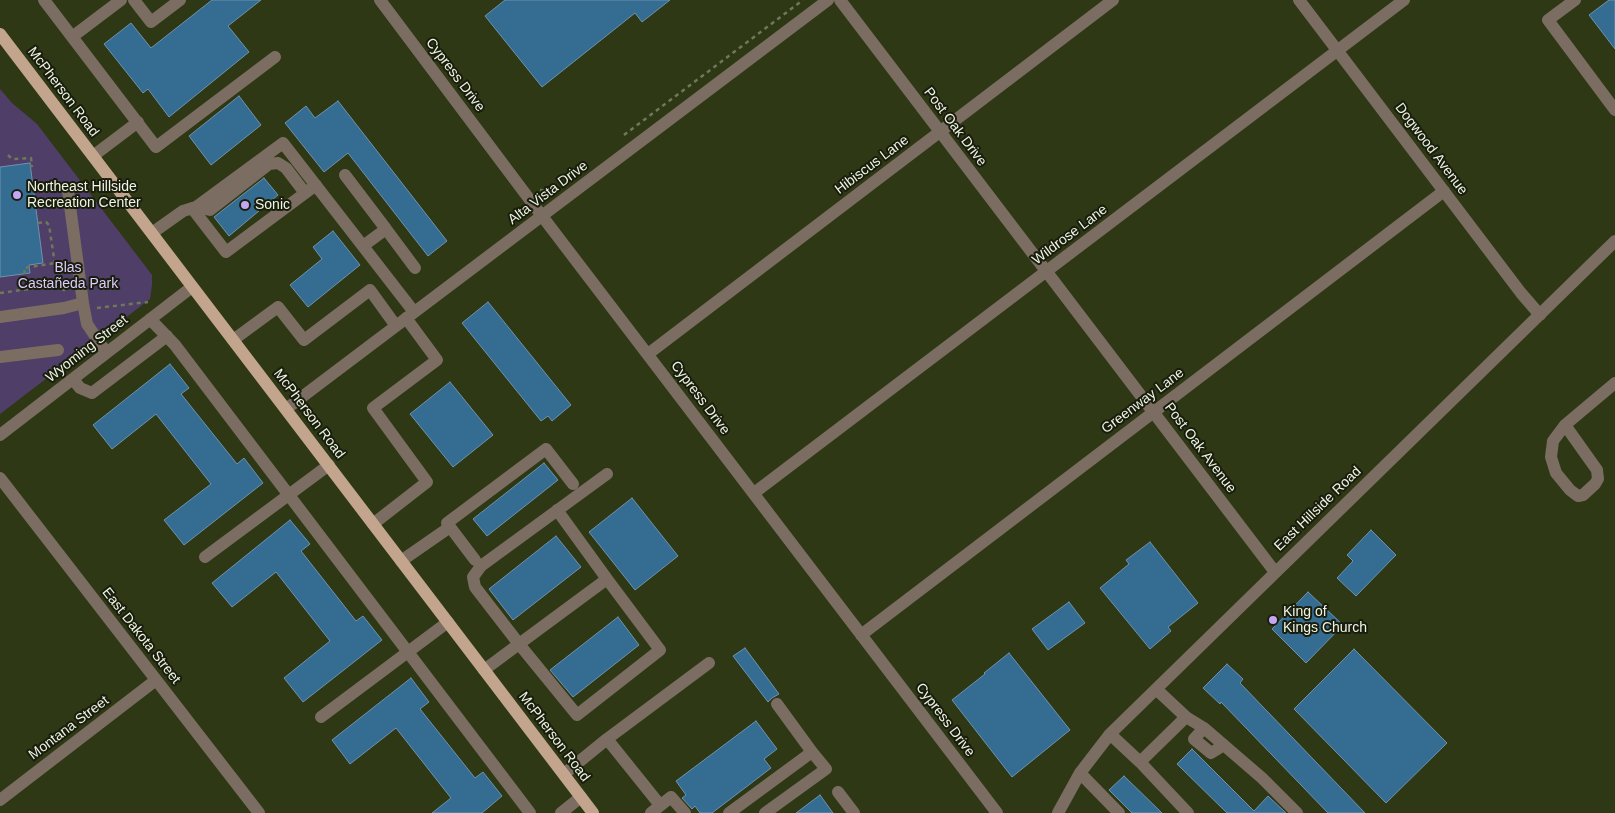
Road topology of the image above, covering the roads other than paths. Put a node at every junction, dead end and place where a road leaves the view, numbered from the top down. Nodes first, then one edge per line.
1 (44, 0) edge
2 (121, 0) edge
3 (134, 0) edge
4 (180, 0) edge
5 (380, 0) edge
6 (828, 0) edge
7 (840, 0) edge
8 (1113, 0) edge
9 (1299, 0) edge
10 (1404, 0) edge
11 (1575, 0) edge
12 (0, 34) edge
13 (72, 37) junction
14 (1337, 51) junction
15 (275, 57) dead end
16 (1615, 110) edge
17 (138, 122) junction
18 (940, 132) junction
19 (93, 156) junction
20 (345, 175) dead end
21 (316, 185) junction
22 (1444, 191) junction
23 (68, 192) dead end
24 (305, 193) junction
25 (194, 207) junction
26 (542, 216) junction
27 (386, 230) junction
28 (152, 233) junction
29 (1614, 244) edge
30 (363, 246) junction
31 (415, 268) dead end
32 (1047, 272) junction
33 (192, 286) junction
34 (83, 302) junction
35 (1540, 315) junction
36 (0, 317) edge
37 (150, 319) junction
38 (405, 319) junction
39 (167, 336) junction
40 (233, 340) junction
41 (58, 350) dead end
42 (106, 352) junction
43 (648, 354) junction
44 (0, 357) edge
45 (73, 379) junction
46 (1615, 383) edge
47 (286, 408) junction
48 (1154, 412) junction
49 (1565, 424) junction
50 (0, 435) edge
51 (329, 465) junction
52 (607, 474) dead end
53 (0, 478) edge
54 (573, 484) dead end
55 (754, 493) junction
56 (289, 495) junction
57 (557, 510) junction
58 (373, 524) junction
59 (450, 527) junction
60 (205, 557) dead end
61 (475, 560) dead end
62 (401, 561) junction
63 (1275, 572) junction
64 (607, 579) junction
65 (448, 622) junction
66 (861, 635) junction
67 (519, 644) junction
68 (408, 652) junction
69 (709, 663) dead end
70 (484, 670) junction
71 (156, 680) junction
72 (1156, 689) junction
73 (777, 704) dead end
74 (1186, 717) junction
75 (321, 718) dead end
76 (1110, 734) junction
77 (607, 739) junction
78 (812, 752) junction
79 (1140, 762) junction
80 (1080, 773) junction
81 (564, 774) junction
82 (838, 792) dead end
83 (581, 797) junction
84 (0, 800) edge
85 (656, 809) edge
86 (527, 812) edge
87 (259, 813) edge
88 (561, 813) edge
89 (593, 813) edge
90 (685, 813) edge
91 (729, 813) edge
92 (765, 813) edge
93 (854, 813) edge
94 (997, 813) edge
95 (1058, 813) edge
96 (1119, 813) edge
97 (1188, 813) edge
98 (1297, 813) edge

1 - 13 street
2 - 13 street
3 - 4 street
5 - 26 street, Cypress Drive
6 - 26 street, Alta Vista Drive
7 - 18 street, Post Oak Drive
8 - 18 street, Hibiscus Lane
9 - 14 street, Dogwood Avenue
10 - 14 street, Wildrose Lane
11 - 16 street
12 - 19 main road, McPherson Road
13 - 17 street
14 - 22 street, Dogwood Avenue
14 - 32 street, Wildrose Lane
15 - 17 street
17 - 19 street
18 - 32 street, Post Oak Drive
18 - 43 street, Hibiscus Lane
19 - 28 main road, McPherson Road
20 - 27 street
21 - 24 street
21 - 25 street
21 - 30 street
22 - 35 street, Dogwood Avenue
22 - 48 street, Greenway Lane
23 - 34 street
24 - 25 street
24 - 25 street
25 - 28 street
26 - 38 street, Alta Vista Drive
26 - 43 street, Cypress Drive
27 - 30 street
27 - 31 street
28 - 33 main road, McPherson Road
29 - 35 street, East Hillside Road
30 - 38 street
32 - 48 street, Post Oak Avenue
32 - 55 street, Wildrose Lane
33 - 37 street, Wyoming Street
33 - 40 main road, McPherson Road
34 - 36 street
34 - 42 street
35 - 63 street, East Hillside Road
37 - 39 street
37 - 42 street, Wyoming Street
38 - 40 street
38 - 47 street, Alta Vista Drive
38 - 58 street
39 - 45 street
39 - 56 street
40 - 47 main road, McPherson Road
41 - 44 street
42 - 45 street, Wyoming Street
43 - 55 street, Cypress Drive
45 - 50 street, Wyoming Street
46 - 49 street
47 - 51 main road, McPherson Road
48 - 63 street, Post Oak Avenue
48 - 66 street, Greenway Lane
49 - 49 street
51 - 56 street
51 - 58 main road, McPherson Road
52 - 57 street
53 - 71 street, East Dakota Street
54 - 59 street
55 - 66 street, Cypress Drive
56 - 60 street
56 - 68 street
57 - 64 street
57 - 67 street
58 - 62 main road, McPherson Road
59 - 61 street
59 - 62 street
62 - 65 main road, McPherson Road
63 - 72 street, East Hillside Road
64 - 67 street
64 - 67 street
65 - 68 street
65 - 70 main road, McPherson Road
66 - 94 street, Cypress Drive
67 - 70 street
68 - 75 street
68 - 86 street
69 - 77 street
70 - 81 main road, McPherson Road
71 - 84 street, Montana Street
71 - 87 street, East Dakota Street
72 - 74 street
72 - 76 street, East Hillside Road
73 - 78 street
74 - 79 street
74 - 98 street
76 - 79 street
76 - 80 street, East Hillside Road
77 - 81 street
77 - 85 street
78 - 91 street
78 - 92 street
79 - 97 street
80 - 95 street, East Hillside Road
80 - 96 street
81 - 83 main road, McPherson Road
82 - 93 street
83 - 88 street
83 - 89 main road, McPherson Road
85 - 90 street

